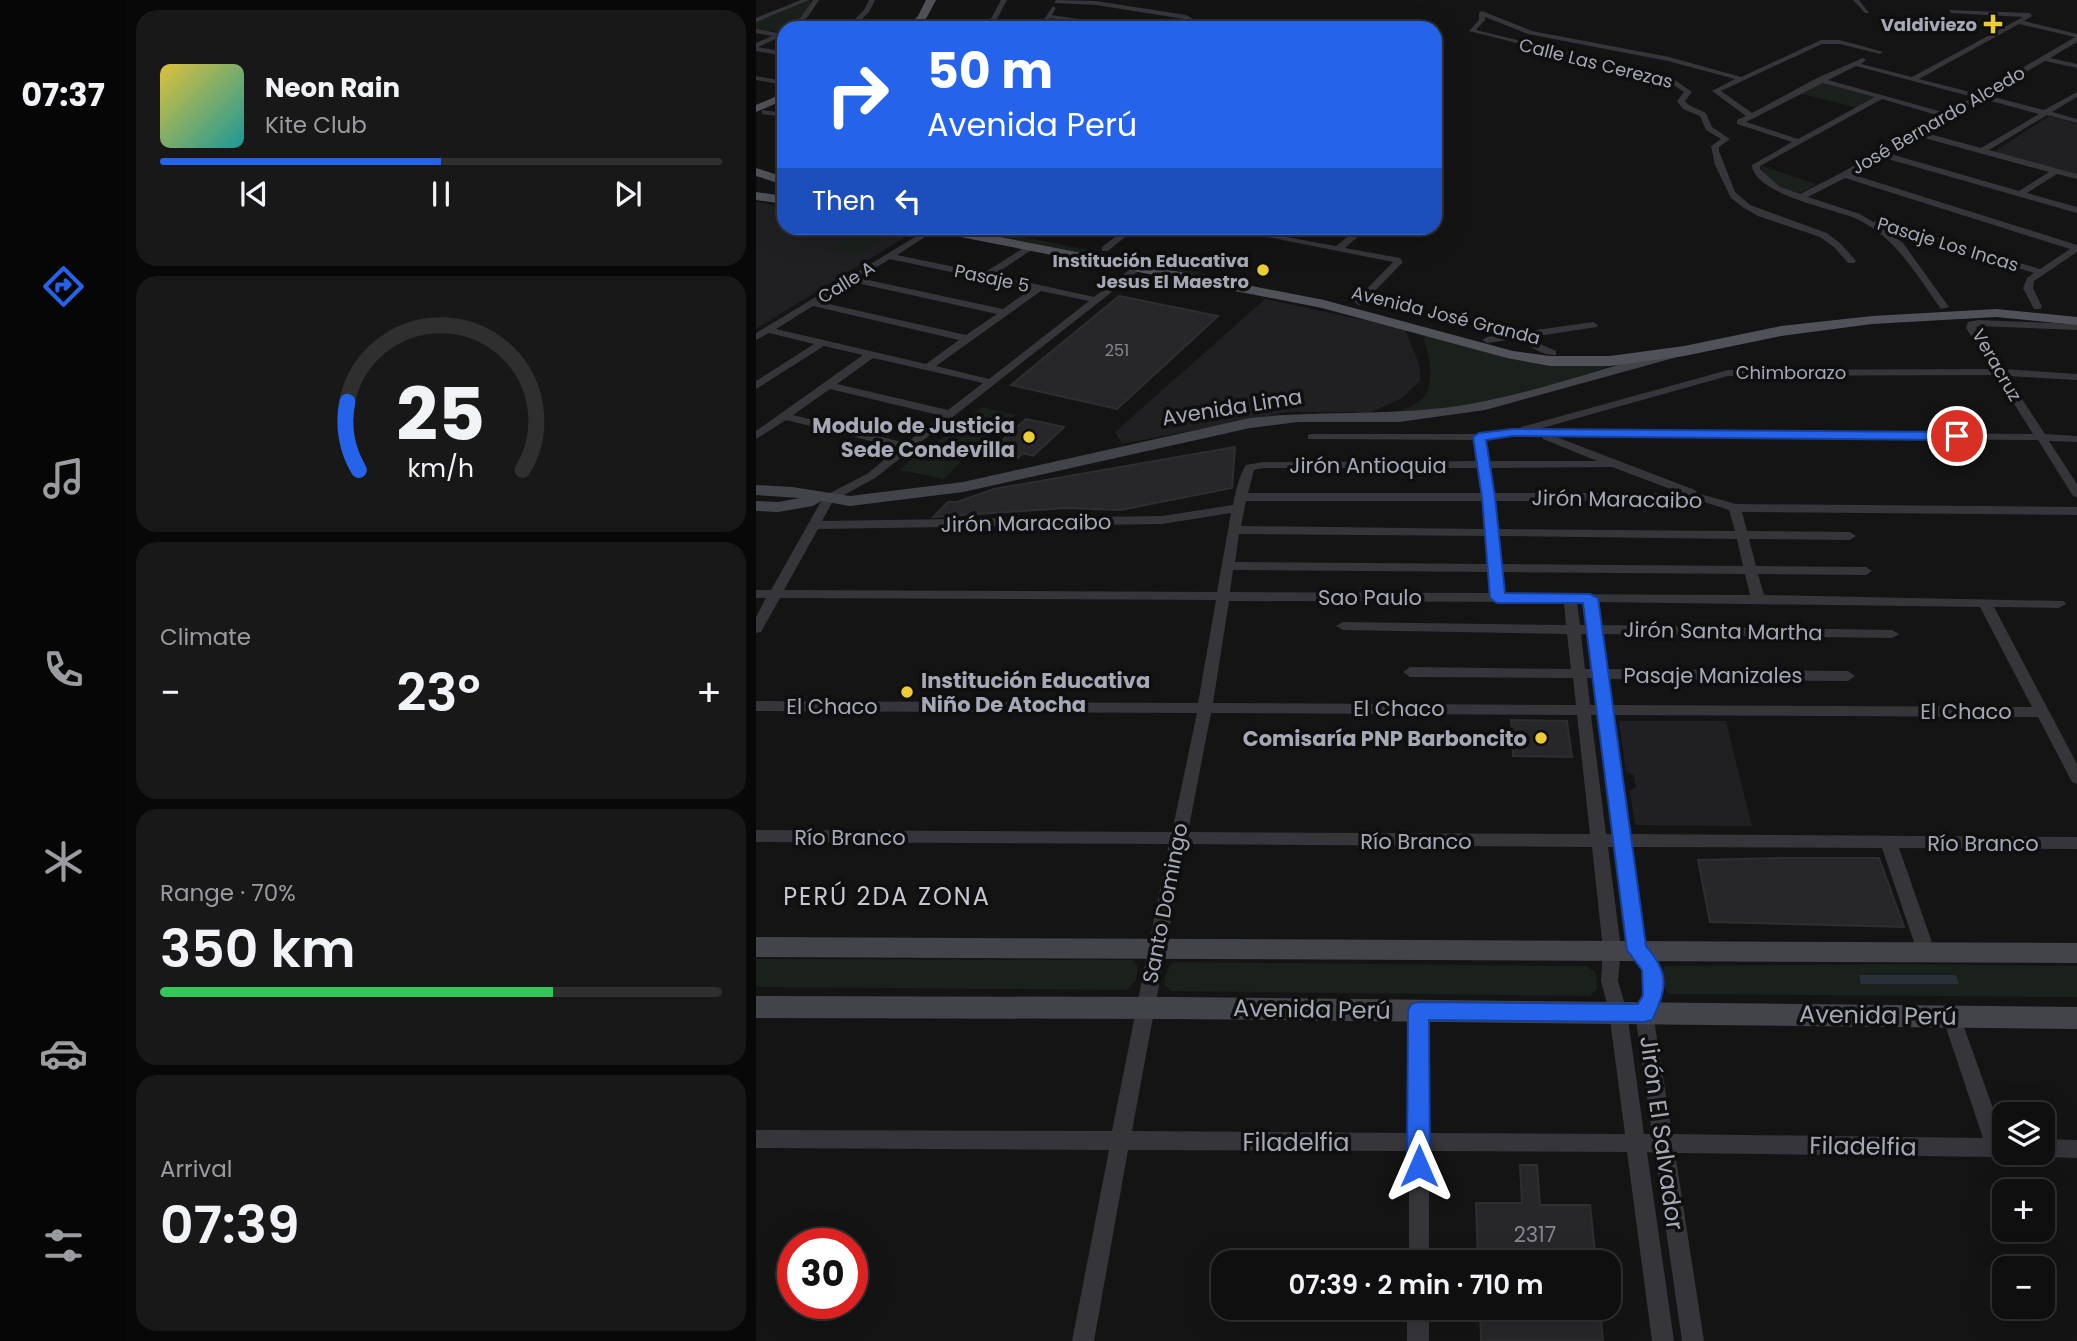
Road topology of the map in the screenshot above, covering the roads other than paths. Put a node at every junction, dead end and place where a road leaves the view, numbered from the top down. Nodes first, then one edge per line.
1 (806, 0) edge
2 (816, 0) edge
3 (872, 0) edge
4 (931, 0) edge
5 (1004, 0) edge
6 (1856, 0) edge
7 (1056, 1) edge
8 (1951, 11) dead end
9 (1867, 12) dead end
10 (1049, 16) junction
11 (934, 18) dead end
12 (756, 20) edge
13 (799, 21) edge
14 (856, 21) edge
15 (919, 21) edge
16 (931, 21) edge
17 (993, 21) edge
18 (1046, 21) edge
19 (1084, 21) edge
20 (1190, 21) edge
21 (2020, 22) junction
22 (756, 31) edge
23 (777, 33) edge
24 (777, 37) edge
25 (2077, 37) edge
26 (2067, 43) junction
27 (2077, 45) edge
28 (756, 48) edge
29 (777, 52) edge
30 (2042, 58) junction
31 (1857, 63) junction
32 (2077, 66) edge
33 (756, 78) edge
34 (1915, 78) junction
35 (1741, 79) junction
36 (1820, 80) junction
37 (777, 82) edge
38 (2077, 94) edge
39 (1982, 95) junction
40 (1881, 97) junction
41 (777, 100) edge
42 (777, 106) edge
43 (759, 112) edge
44 (2049, 112) junction
45 (777, 114) edge
46 (1750, 115) junction
47 (1946, 115) junction
48 (2077, 119) edge
49 (1916, 133) junction
50 (1798, 142) junction
51 (1982, 151) junction
52 (1880, 154) junction
53 (2056, 171) junction
54 (756, 172) edge
55 (1844, 175) junction
56 (2077, 177) edge
57 (777, 179) edge
58 (2020, 194) junction
59 (756, 196) edge
60 (1798, 198) junction
61 (777, 199) edge
62 (2077, 211) edge
63 (1857, 216) junction
64 (923, 235) edge
65 (970, 235) edge
66 (1034, 235) edge
67 (1123, 235) edge
68 (1263, 235) edge
69 (1355, 235) edge
70 (1030, 247) junction
71 (2077, 248) edge
72 (1105, 249) junction
73 (1338, 249) junction
74 (888, 256) junction
75 (1150, 258) junction
76 (1851, 261) dead end
77 (1137, 268) junction
78 (2039, 272) junction
79 (987, 276) junction
80 (850, 279) junction
81 (1038, 288) junction
82 (1096, 300) junction
83 (1359, 302) junction
84 (812, 303) junction
85 (1944, 307) junction
86 (2037, 307) junction
87 (1003, 312) junction
88 (2077, 312) edge
89 (2077, 321) edge
90 (1593, 325) dead end
91 (2077, 327) edge
92 (768, 330) junction
93 (1522, 335) junction
94 (756, 337) edge
95 (968, 339) junction
96 (1487, 340) junction
97 (822, 343) junction
98 (1684, 351) junction
99 (1552, 353) junction
100 (872, 354) junction
101 (928, 367) junction
102 (2000, 372) junction
103 (2077, 377) edge
104 (990, 382) junction
105 (828, 385) junction
106 (756, 386) edge
107 (949, 414) junction
108 (785, 416) junction
109 (1513, 433) junction
110 (1541, 434) junction
111 (756, 436) edge
112 (1312, 437) dead end
113 (1479, 437) junction
114 (2040, 437) junction
115 (2077, 439) edge
116 (908, 447) junction
117 (1612, 464) junction
118 (1485, 466) junction
119 (1250, 467) joint
120 (756, 490) edge
121 (2077, 493) edge
122 (1489, 497) junction
123 (1702, 497) junction
124 (828, 499) junction
125 (1238, 503) junction
126 (756, 506) edge
127 (1735, 508) junction
128 (2077, 511) edge
129 (813, 526) junction
130 (1233, 530) junction
131 (1492, 534) junction
132 (1741, 534) junction
133 (1850, 536) dead end
134 (1228, 566) junction
135 (1495, 570) junction
136 (1751, 571) junction
137 (1866, 571) dead end
138 (756, 594) edge
139 (776, 594) junction
140 (1223, 596) junction
141 (1497, 598) junction
142 (1570, 598) junction
143 (1590, 598) junction
144 (1758, 599) junction
145 (1984, 603) junction
146 (2059, 604) dead end
147 (1343, 626) dead end
148 (1574, 628) junction
149 (1594, 628) junction
150 (756, 629) edge
151 (1892, 634) dead end
152 (1410, 672) dead end
153 (1579, 673) junction
154 (1600, 674) junction
155 (1848, 676) dead end
156 (756, 706) edge
157 (1205, 707) junction
158 (1583, 709) junction
159 (1604, 709) junction
160 (2043, 712) junction
161 (2070, 751) edge
162 (2077, 778) edge
163 (756, 836) edge
164 (1177, 839) junction
165 (1599, 842) junction
166 (1621, 842) junction
167 (2077, 843) edge
168 (1889, 844) junction
169 (756, 947) edge
170 (1156, 948) junction
171 (1612, 949) junction
172 (1637, 950) junction
173 (1926, 951) junction
174 (2077, 953) edge
175 (756, 1007) edge
176 (1144, 1008) junction
177 (1419, 1011) junction
178 (1618, 1012) junction
179 (1644, 1013) junction
180 (1951, 1016) junction
181 (2077, 1018) edge
182 (1992, 1126) edge
183 (756, 1139) edge
184 (1121, 1141) junction
185 (1419, 1143) junction
186 (1637, 1143) junction
187 (1663, 1144) junction
188 (1992, 1148) edge
189 (2055, 1148) edge
190 (2077, 1149) edge
191 (1419, 1250) edge
192 (1418, 1320) edge
193 (1083, 1341) edge
194 (1418, 1341) edge
195 (1663, 1341) edge
196 (1693, 1341) edge

1 - 12 street
2 - 13 street
3 - 14 street
4 - 15 main road
5 - 17 street
6 - 9 street
7 - 10 street
7 - 20 street
8 - 21 street
10 - 18 street
10 - 19 street
11 - 16 main road
21 - 25 street
21 - 34 street
22 - 23 street
24 - 28 street
25 - 26 street, José Bernardo Alcedo
26 - 27 street
26 - 30 street, José Bernardo Alcedo
28 - 29 street
30 - 32 street
30 - 39 street, José Bernardo Alcedo
31 - 34 street
31 - 35 street
31 - 36 street
33 - 37 street
34 - 39 street
35 - 46 street
35 - 76 street, Calle Las Cerezas
36 - 40 street
36 - 46 street
38 - 44 street
39 - 44 street
39 - 47 street, José Bernardo Alcedo
40 - 47 street
40 - 50 street
41 - 43 main road
42 - 43 main road
43 - 45 street
44 - 48 street
44 - 51 street
46 - 50 street
47 - 49 street, José Bernardo Alcedo
49 - 51 street
49 - 52 street, José Bernardo Alcedo
50 - 60 street, Pasaje Los Incas
51 - 53 street
52 - 55 street, José Bernardo Alcedo
52 - 58 street
53 - 56 street
53 - 58 street
54 - 57 main road
55 - 60 street, José Bernardo Alcedo
55 - 71 street
58 - 62 street
59 - 61 main road
60 - 63 street, Pasaje Los Incas
63 - 78 street, Pasaje Los Incas
63 - 85 street, Pasaje Los Incas
64 - 74 street, Calle A
65 - 70 main road, Avenida José Granda
66 - 72 main road, Avenida José Granda
67 - 72 street
68 - 73 street
69 - 73 street
70 - 77 main road, Avenida José Granda
70 - 79 street
71 - 78 street
72 - 75 main road, Avenida José Granda
73 - 83 street
74 - 79 street, Pasaje 5
74 - 80 street, Calle A
75 - 77 street
75 - 83 main road, Avenida José Granda
77 - 82 street
77 - 98 main road, Avenida José Granda
78 - 86 street
79 - 81 street, Pasaje 5
80 - 84 street, Calle A
80 - 87 street
81 - 82 street, Pasaje 5
81 - 87 street
82 - 104 street
83 - 96 main road, Avenida José Granda
84 - 92 street, Calle A
84 - 95 street
85 - 86 main road, Avenida José Granda
85 - 99 main road, Avenida José Granda
86 - 88 main road, Avenida José Granda
87 - 95 street
89 - 98 main road, Avenida José Granda
90 - 93 street
91 - 102 street, Veracruz
92 - 94 street, Calle A
92 - 97 street
93 - 96 street
93 - 99 street
95 - 101 street
96 - 99 main road, Avenida José Granda
97 - 100 street
97 - 106 street
98 - 124 main road, Avenida Lima
100 - 101 street
100 - 105 street
101 - 104 street
102 - 103 street, Chimborazo
102 - 109 street, Chimborazo
102 - 114 street, Veracruz
104 - 107 street
105 - 107 street
105 - 108 street
107 - 116 street
108 - 111 street
108 - 116 street
109 - 110 street
109 - 113 street
110 - 114 street
110 - 117 street
112 - 113 street
113 - 118 street
114 - 115 street
114 - 121 street, Veracruz
116 - 124 street
117 - 118 street, Jirón Antioquia
117 - 123 street
118 - 119 street, Jirón Antioquia
118 - 122 street
119 - 125 street, Santo Domingo
120 - 124 main road, Avenida Lima
122 - 123 street, Jirón Maracaibo
122 - 125 street, Jirón Maracaibo
122 - 131 street
123 - 127 street, Jirón Maracaibo
124 - 126 main road, Avenida Lima
124 - 129 street
125 - 129 street, Jirón Maracaibo
125 - 130 street, Santo Domingo
127 - 128 street, Jirón Maracaibo
127 - 132 street
129 - 139 street
130 - 131 street
130 - 134 street, Santo Domingo
131 - 132 street
131 - 135 street
132 - 133 street
132 - 136 street
134 - 135 street
134 - 140 street, Santo Domingo
135 - 136 street
135 - 141 street
136 - 137 street
136 - 144 street
138 - 139 street, Sao Paulo
139 - 140 street, Sao Paulo
139 - 150 street
140 - 141 street, Sao Paulo
140 - 157 street, Santo Domingo
141 - 142 street, Sao Paulo
142 - 143 street, Sao Paulo
142 - 148 street, Jirón El Salvador
143 - 144 street, Sao Paulo
143 - 149 street, Jirón El Salvador
144 - 145 street, Sao Paulo
145 - 146 street, Sao Paulo
145 - 160 street
147 - 148 street, Jirón Santa Martha
148 - 149 street, Jirón Santa Martha
148 - 153 street, Jirón El Salvador
149 - 151 street, Jirón Santa Martha
149 - 154 street, Jirón El Salvador
152 - 153 street, Pasaje Manizales
153 - 154 street, Pasaje Manizales
153 - 158 street, Jirón El Salvador
154 - 155 street, Pasaje Manizales
154 - 159 street, Jirón El Salvador
156 - 157 street, El Chaco
157 - 158 street, El Chaco
157 - 164 street, Santo Domingo
158 - 159 street, El Chaco
158 - 165 street, Jirón El Salvador
159 - 160 street, El Chaco
159 - 166 street, Jirón El Salvador
160 - 161 street
161 - 162 street
163 - 164 street, Río Branco
164 - 165 street, Río Branco
164 - 170 street, Santo Domingo
165 - 166 street, Río Branco
165 - 171 street, Jirón El Salvador
166 - 168 street, Río Branco
166 - 172 street, Jirón El Salvador
167 - 168 street, Río Branco
168 - 173 street
169 - 170 main road
170 - 171 main road
170 - 176 street, Santo Domingo
171 - 172 main road
171 - 178 street, Jirón El Salvador
172 - 173 main road
172 - 179 street, Jirón El Salvador
173 - 174 main road
175 - 176 main road, Avenida Perú
176 - 177 main road, Avenida Perú
176 - 184 street, Santo Domingo
177 - 178 main road, Avenida Perú
177 - 185 street
178 - 179 main road, Avenida Perú
178 - 186 street, Jirón El Salvador
179 - 180 main road, Avenida Perú
179 - 187 street, Jirón El Salvador
180 - 181 main road, Avenida Perú
180 - 182 street
183 - 184 street, Filadelfia
184 - 185 street, Filadelfia
184 - 193 street, Santo Domingo
185 - 186 street, Filadelfia
185 - 191 street
186 - 187 street, Filadelfia
186 - 195 street, Jirón El Salvador
187 - 188 street, Filadelfia
187 - 196 street, Jirón El Salvador
189 - 190 street
192 - 194 street

